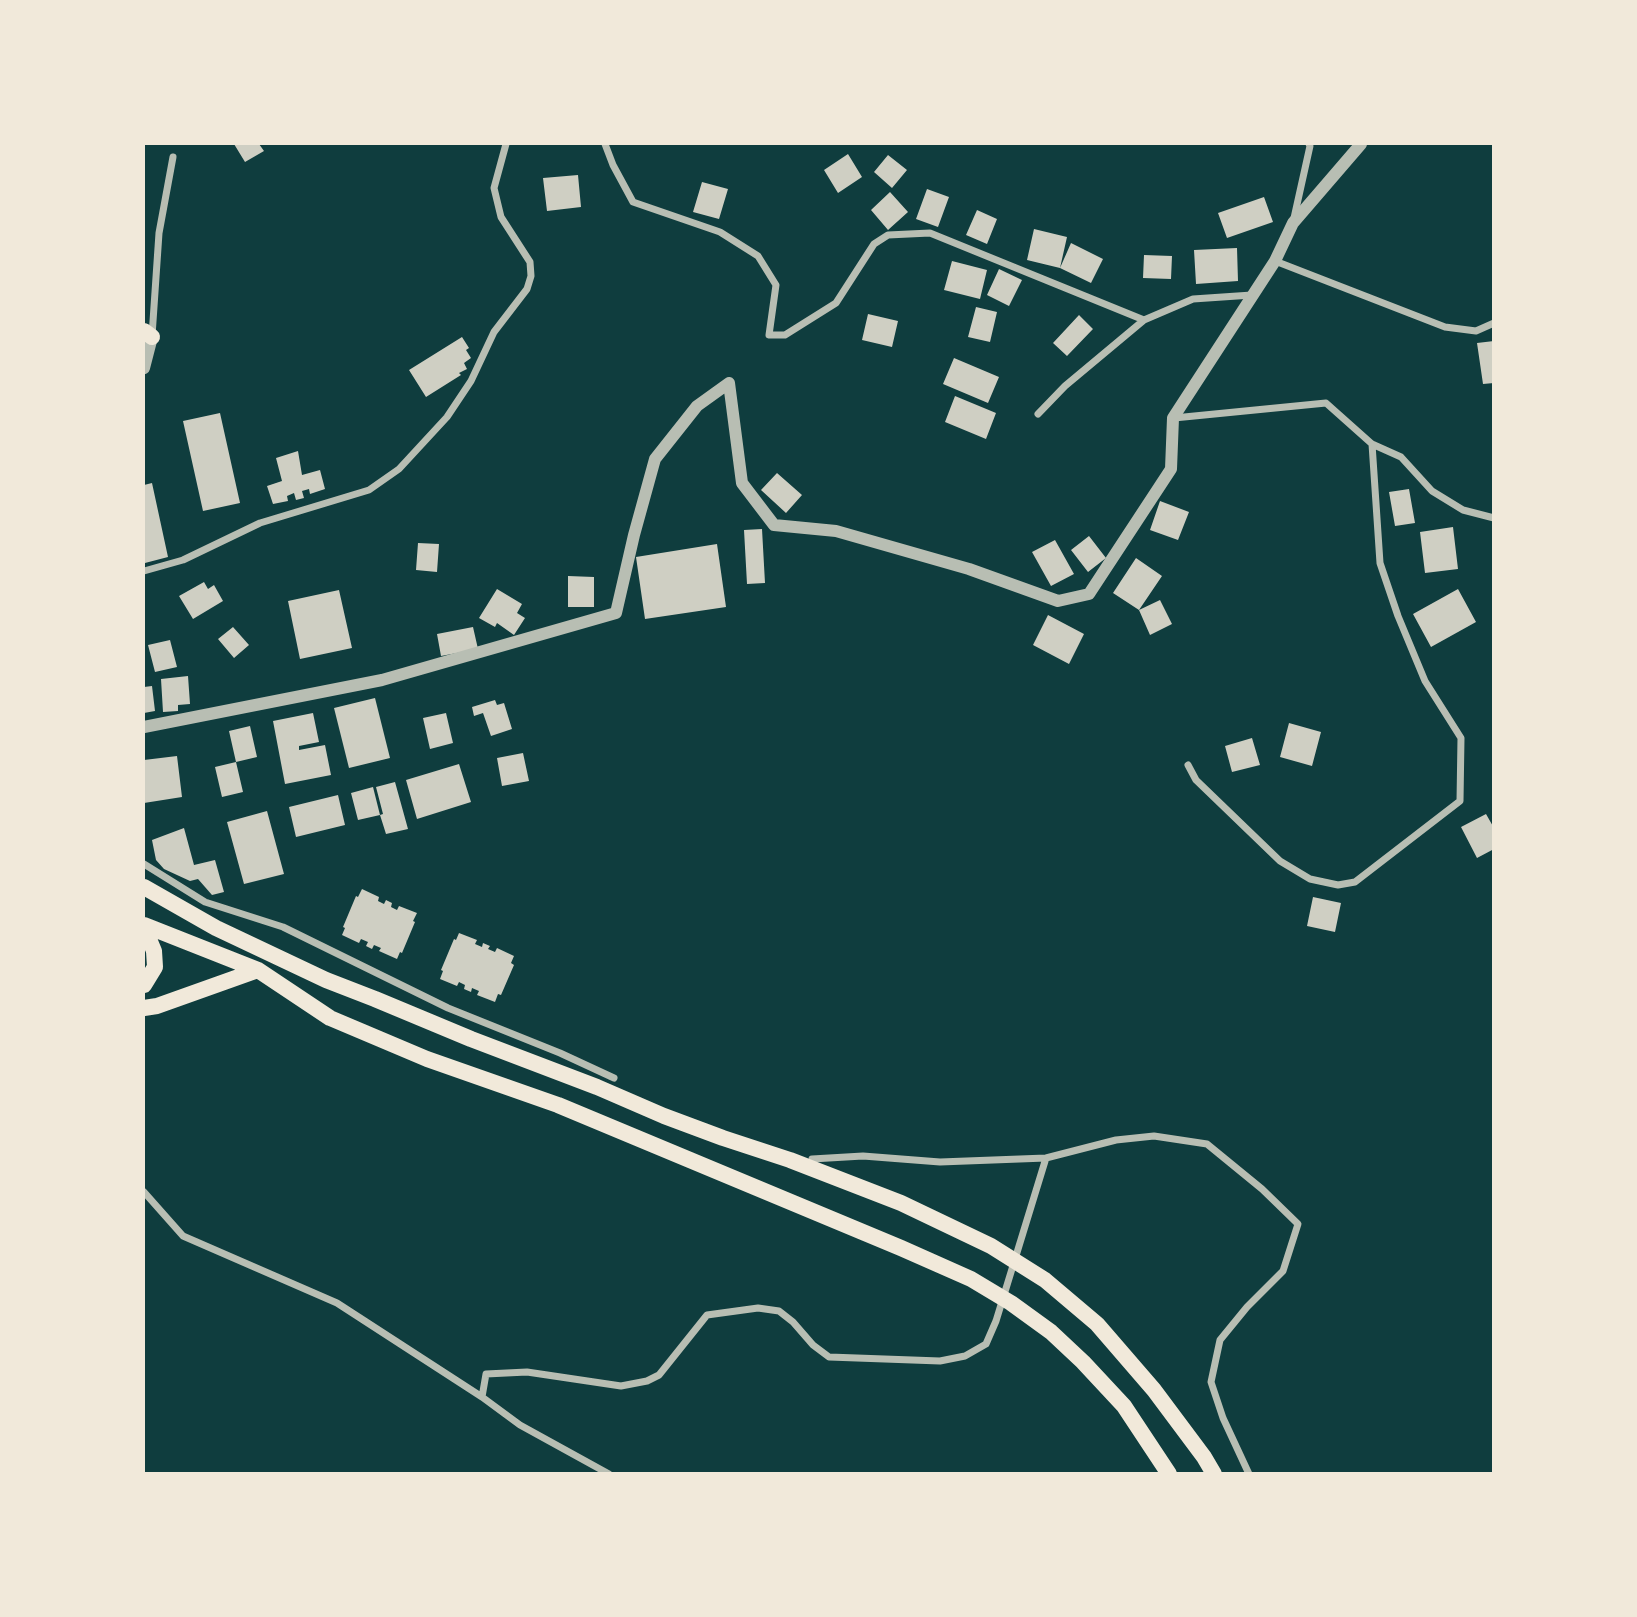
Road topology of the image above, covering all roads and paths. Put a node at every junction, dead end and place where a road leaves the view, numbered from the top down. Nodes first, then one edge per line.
1 (506, 144) edge
2 (605, 144) edge
3 (1309, 144) edge
4 (1361, 144) edge
5 (173, 157) dead end
6 (1293, 223) junction
7 (1275, 261) junction
8 (1253, 295) junction
9 (1144, 320) junction
10 (1493, 323) edge
11 (146, 335) edge
12 (144, 368) edge
13 (1038, 414) dead end
14 (1173, 418) junction
15 (1372, 444) junction
16 (1493, 518) edge
17 (144, 571) edge
18 (144, 727) edge
19 (1188, 765) dead end
20 (144, 864) edge
21 (144, 887) edge
22 (144, 926) edge
23 (258, 970) junction
24 (144, 985) edge
25 (144, 1008) edge
26 (614, 1078) dead end
27 (1046, 1158) junction
28 (812, 1159) dead end
29 (144, 1192) edge
30 (482, 1397) junction
31 (609, 1474) edge
32 (1169, 1474) edge
33 (1214, 1474) edge
34 (1249, 1474) edge

1 - 17 street
2 - 9 street
3 - 6 street
4 - 6 street
5 - 11 street
6 - 7 street
7 - 8 street
7 - 10 street
8 - 9 street
8 - 14 street
9 - 13 street
11 - 12 street
14 - 15 street
14 - 18 street
15 - 16 street
15 - 19 street
20 - 26 street
21 - 33 main road
22 - 23 main road
22 - 24 main road
23 - 25 main road
23 - 32 main road
27 - 28 street
27 - 30 street
27 - 34 street
29 - 30 street
30 - 31 street

